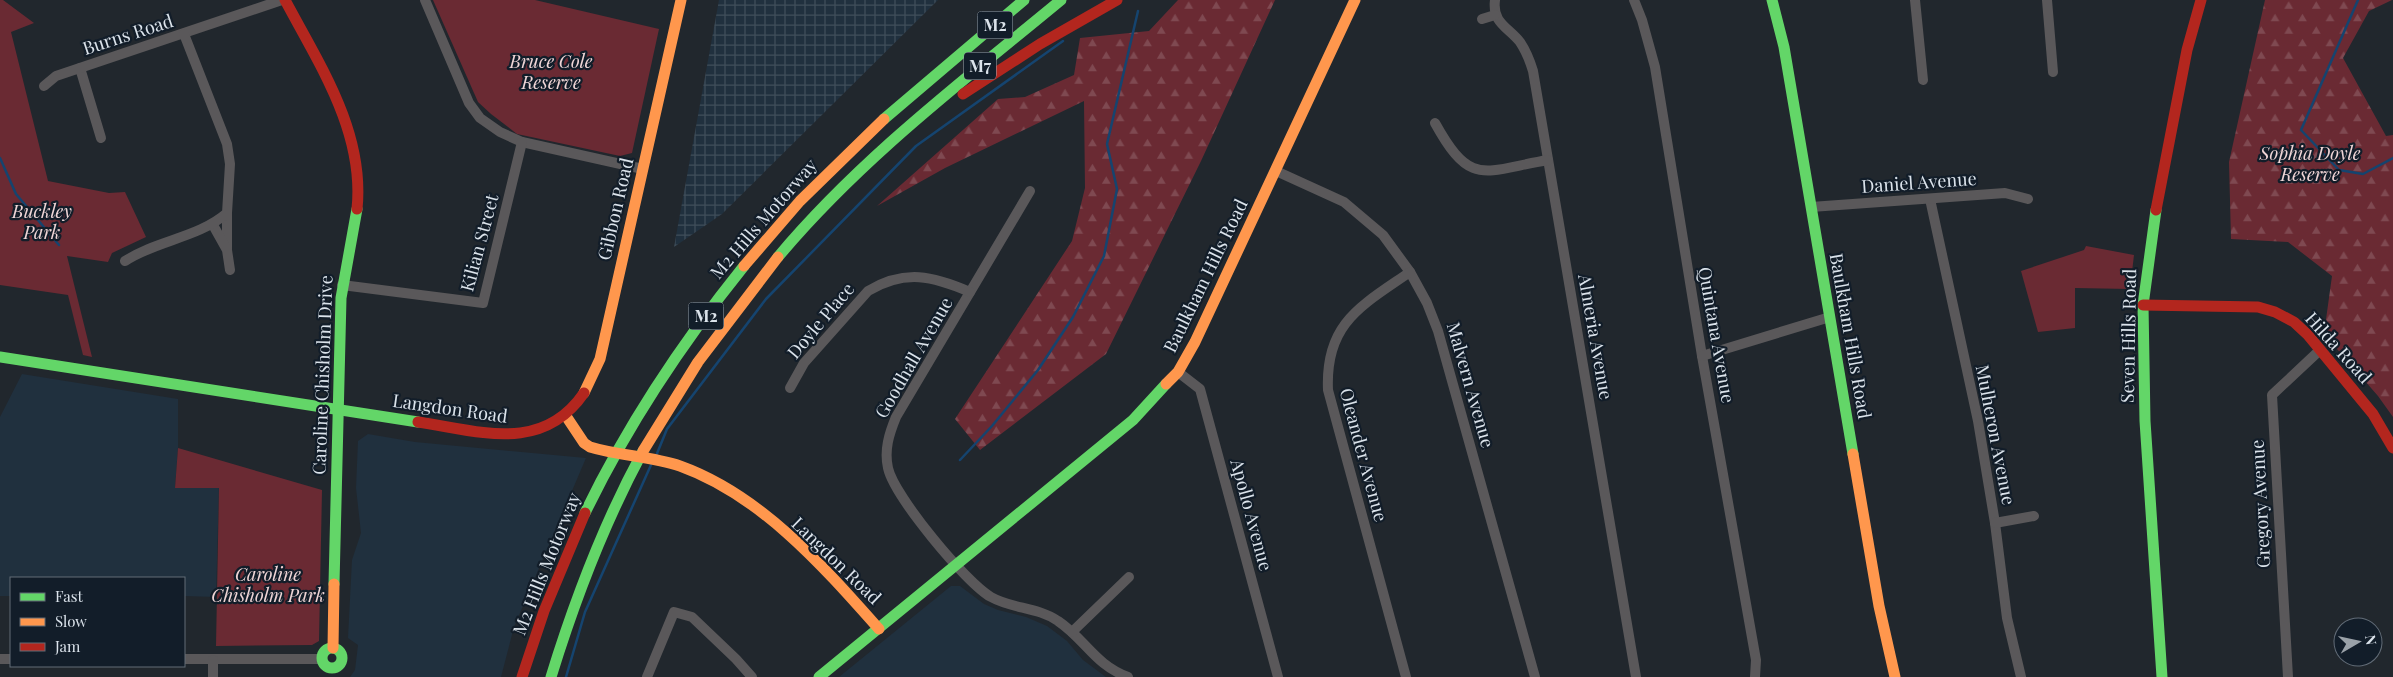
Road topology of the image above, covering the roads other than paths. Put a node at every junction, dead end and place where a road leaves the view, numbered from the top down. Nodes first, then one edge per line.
1 (282, 0) edge
2 (286, 0) edge
3 (425, 0) edge
4 (681, 0) edge
5 (1024, 0) edge
6 (1061, 0) edge
7 (1116, 0) edge
8 (1355, 0) edge
9 (1494, 0) edge
10 (1634, 0) edge
11 (1772, 0) edge
12 (1915, 0) edge
13 (2047, 0) edge
14 (2201, 0) edge
15 (1495, 15) junction
16 (1482, 19) dead end
17 (184, 34) junction
18 (80, 68) junction
19 (2053, 72) dead end
20 (1923, 80) dead end
21 (44, 86) dead end
22 (1435, 123) dead end
23 (900, 134) junction
24 (102, 138) dead end
25 (522, 142) junction
26 (1548, 160) junction
27 (643, 170) junction
28 (1276, 171) junction
29 (1030, 191) dead end
30 (1930, 199) junction
31 (2028, 199) dead end
32 (1811, 207) junction
33 (227, 213) junction
34 (213, 225) junction
35 (227, 250) junction
36 (125, 261) dead end
37 (230, 270) dead end
38 (1410, 272) junction
39 (342, 285) junction
40 (970, 292) junction
41 (2144, 305) junction
42 (1830, 317) junction
43 (2320, 350) junction
44 (1702, 356) junction
45 (0, 357) edge
46 (1178, 372) junction
47 (790, 388) dead end
48 (338, 410) junction
49 (566, 416) junction
50 (2393, 448) edge
51 (2034, 516) dead end
52 (1995, 523) junction
53 (956, 565) junction
54 (1130, 577) dead end
55 (879, 629) junction
56 (1072, 632) junction
57 (333, 648) junction
58 (322, 659) junction
59 (185, 660) edge
60 (213, 660) junction
61 (333, 672) edge
62 (213, 677) edge
63 (522, 677) edge
64 (551, 677) edge
65 (647, 677) edge
66 (752, 677) edge
67 (819, 677) edge
68 (1128, 677) edge
69 (1278, 677) edge
70 (1406, 677) edge
71 (1535, 677) edge
72 (1636, 677) edge
73 (1755, 677) edge
74 (1895, 677) edge
75 (2021, 677) edge
76 (2162, 677) edge
77 (2288, 677) edge

1 - 17 street, Burns Road
2 - 39 main road, Caroline Chisholm Drive
3 - 25 street
4 - 27 main road, Gibbon Road
5 - 63 main road, M2 Hills Motorway / M2
6 - 23 main road, M7
7 - 23 main road, M2
8 - 28 main road, Baulkham Hills Road
9 - 15 street
10 - 44 street, Quintana Avenue
11 - 32 main road, Baulkham Hills Road
12 - 20 street
13 - 19 street
14 - 41 main road, Seven Hills Road
15 - 16 street
15 - 26 street, Almeria Avenue
17 - 18 street, Burns Road
17 - 33 street
18 - 21 street, Burns Road
18 - 24 street
22 - 26 street
23 - 64 main road, M2 Hills Motorway / M2
25 - 27 street
25 - 39 street, Kilian Street
26 - 72 street, Almeria Avenue
27 - 49 main road, Gibbon Road
28 - 38 street, Malvern Avenue
28 - 46 main road, Baulkham Hills Road
29 - 40 street, Goodhall Avenue
30 - 31 street, Daniel Avenue
30 - 32 street, Daniel Avenue
30 - 52 street, Mulheron Avenue
32 - 42 main road, Baulkham Hills Road
33 - 34 street
33 - 35 street
34 - 35 street
34 - 36 street
35 - 37 street
38 - 70 street, Oleander Avenue
38 - 71 street, Malvern Avenue
39 - 48 main road, Caroline Chisholm Drive
40 - 47 street, Doyle Place
40 - 53 street, Goodhall Avenue
41 - 43 main road, Hilda Road
41 - 76 main road, Seven Hills Road
42 - 44 street
42 - 74 main road, Baulkham Hills Road
43 - 50 main road, Hilda Road
43 - 77 street, Gregory Avenue
44 - 73 street, Quintana Avenue
45 - 48 main road, Langdon Road
46 - 53 main road, Baulkham Hills Road
46 - 69 street, Apollo Avenue
48 - 49 main road, Langdon Road
48 - 57 main road, Caroline Chisholm Drive
49 - 55 main road, Langdon Road
51 - 52 street
52 - 75 street, Mulheron Avenue
53 - 55 main road, Baulkham Hills Road
53 - 56 street, Goodhall Avenue
54 - 56 street
55 - 67 main road, Baulkham Hills Road
56 - 68 street, Goodhall Avenue
57 - 58 main road
57 - 61 main road
58 - 60 street
58 - 61 main road
59 - 60 street
60 - 62 street
65 - 66 street

